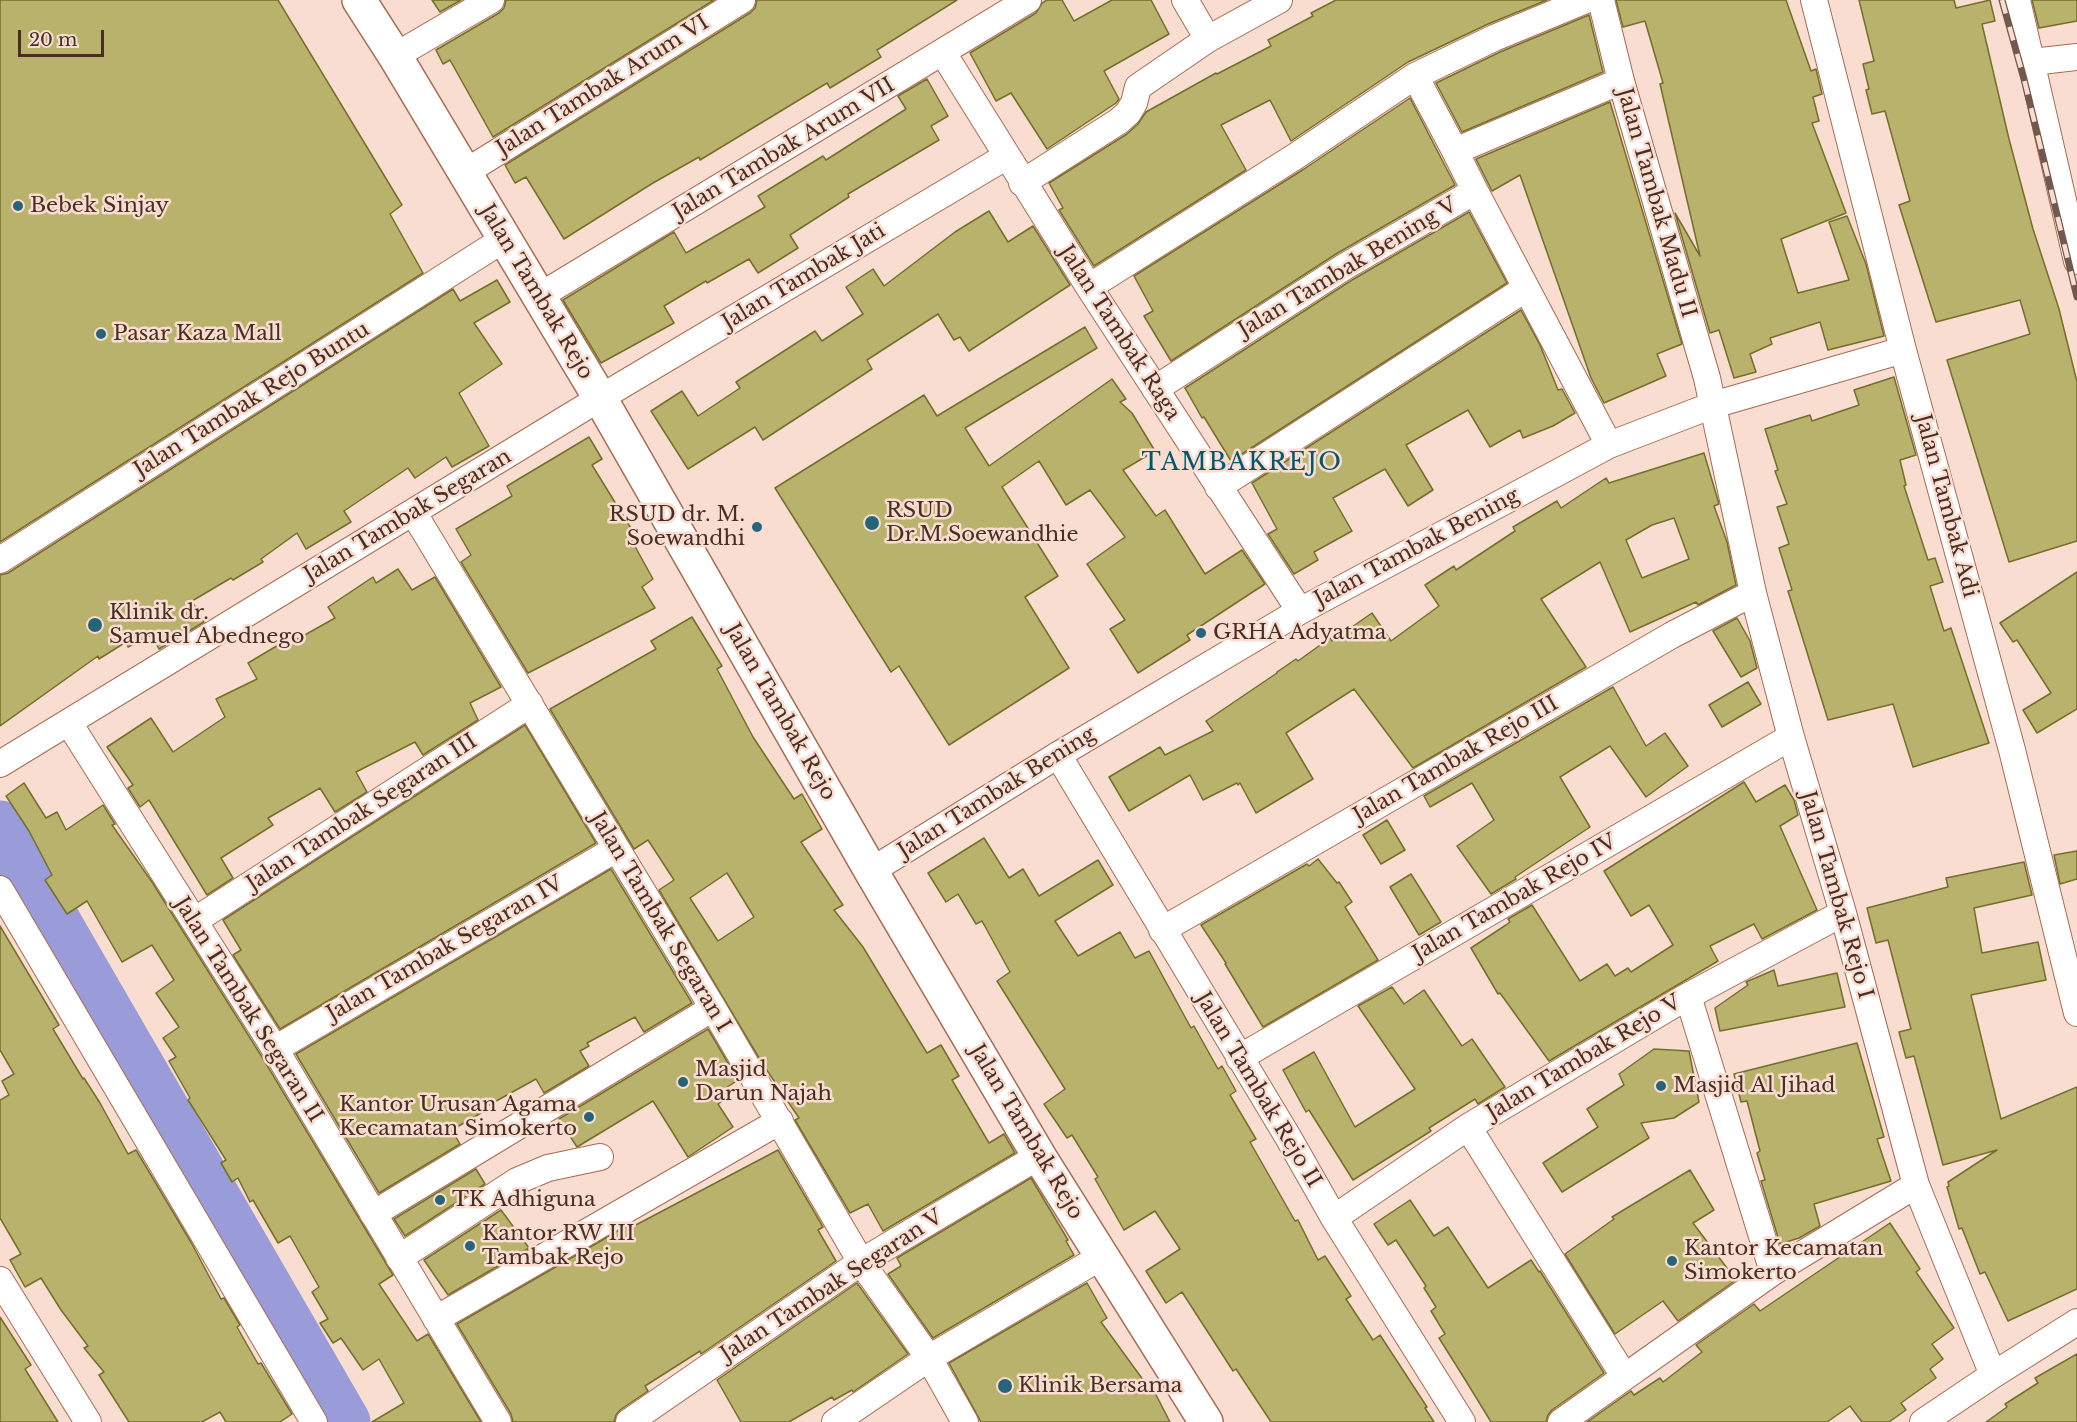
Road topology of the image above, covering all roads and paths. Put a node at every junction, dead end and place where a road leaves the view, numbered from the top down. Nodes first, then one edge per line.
1 (359, 0) edge
2 (491, 0) edge
3 (742, 0) edge
4 (1028, 0) edge
5 (1185, 0) edge
6 (1280, 0) edge
7 (1586, 0) edge
8 (1601, 0) edge
9 (1814, 0) edge
10 (2017, 0) edge
11 (1208, 39) junction
12 (943, 53) junction
13 (395, 56) junction
14 (2077, 57) edge
15 (2032, 62) junction
16 (1416, 76) junction
17 (1621, 81) junction
18 (1455, 151) junction
19 (1007, 156) junction
20 (464, 172) junction
21 (1022, 183) junction
22 (1474, 191) junction
23 (504, 239) junction
24 (2077, 261) edge
25 (1089, 287) junction
26 (1525, 290) junction
27 (538, 297) junction
28 (1903, 350) junction
29 (1155, 390) junction
30 (600, 398) junction
31 (1713, 405) junction
32 (1609, 444) junction
33 (1218, 487) junction
34 (413, 512) junction
35 (0, 560) edge
36 (1753, 593) junction
37 (1300, 611) junction
38 (530, 705) junction
39 (69, 723) junction
40 (1791, 737) junction
41 (1058, 755) junction
42 (0, 764) edge
43 (616, 849) junction
44 (871, 871) junction
45 (0, 890) edge
46 (1843, 913) junction
47 (194, 921) junction
48 (1162, 930) junction
49 (1688, 996) junction
50 (713, 1008) junction
51 (2077, 1013) edge
52 (275, 1049) junction
53 (1239, 1058) junction
54 (780, 1121) junction
55 (1468, 1127) junction
56 (1039, 1156) junction
57 (600, 1157) dead end
58 (1916, 1185) junction
59 (373, 1214) junction
60 (1334, 1218) junction
61 (1101, 1257) junction
62 (399, 1258) junction
63 (861, 1262) junction
64 (1773, 1272) junction
65 (0, 1280) edge
66 (436, 1319) junction
67 (2077, 1322) edge
68 (928, 1358) junction
69 (1993, 1375) junction
70 (1624, 1376) junction
71 (88, 1422) edge
72 (314, 1422) edge
73 (498, 1422) edge
74 (629, 1422) edge
75 (835, 1422) edge
76 (965, 1422) edge
77 (1206, 1422) edge
78 (1462, 1422) edge
79 (1561, 1422) edge
80 (1923, 1422) edge

1 - 13 street, Jalan Tambak Rejo
2 - 13 street
3 - 20 street, Jalan Tambak Arum VI
4 - 12 street, Jalan Tambak Arum VII
5 - 11 street
6 - 11 street
7 - 16 street
8 - 17 street, Jalan Tambak Madu II
9 - 28 street, Jalan Tambak Adi
10 - 15 street
11 - 21 street
12 - 19 street, Jalan Tambak Raga
12 - 27 street, Jalan Tambak Arum VII
13 - 20 street, Jalan Tambak Rejo
14 - 15 street
15 - 24 street
16 - 18 street, Jalan Tambak Bening V
16 - 25 street
17 - 18 street
17 - 31 street, Jalan Tambak Madu II
18 - 22 street, Jalan Tambak Bening V
19 - 21 street, Jalan Tambak Raga
19 - 30 street, Jalan Tambak Jati
20 - 23 street, Jalan Tambak Rejo
21 - 25 street, Jalan Tambak Raga
22 - 26 street
22 - 29 street, Jalan Tambak Bening V
23 - 27 street, Jalan Tambak Rejo
23 - 35 street, Jalan Tambak Rejo Buntu
25 - 29 street, Jalan Tambak Raga
26 - 32 street
26 - 33 street
27 - 30 street, Jalan Tambak Rejo
28 - 31 street, Jalan Tambak Bening
28 - 51 street, Jalan Tambak Adi
29 - 33 street, Jalan Tambak Raga
30 - 34 street, Jalan Tambak Segaran
30 - 44 street, Jalan Tambak Rejo
31 - 32 street, Jalan Tambak Bening
31 - 36 street, Jalan Tambak Rejo I
32 - 37 street, Jalan Tambak Bening
33 - 37 street, Jalan Tambak Raga
34 - 38 street, Jalan Tambak Segaran I
34 - 39 street, Jalan Tambak Segaran
36 - 40 street, Jalan Tambak Rejo I
36 - 48 street, Jalan Tambak Rejo III
37 - 41 street, Jalan Tambak Bening
38 - 43 street, Jalan Tambak Segaran I
38 - 47 street, Jalan Tambak Segaran III
39 - 42 street, Jalan Tambak Segaran
39 - 47 street, Jalan Tambak Segaran II
40 - 46 street, Jalan Tambak Rejo I
40 - 53 street, Jalan Tambak Rejo IV
41 - 44 street, Jalan Tambak Bening
41 - 48 street, Jalan Tambak Rejo II
43 - 50 street, Jalan Tambak Segaran I
43 - 52 street, Jalan Tambak Segaran IV
44 - 56 street, Jalan Tambak Rejo
45 - 72 street
46 - 49 street, Jalan Tambak Rejo V
46 - 58 street, Jalan Tambak Rejo I
47 - 52 street, Jalan Tambak Segaran II
48 - 53 street, Jalan Tambak Rejo II
49 - 55 street, Jalan Tambak Rejo V
49 - 64 street
50 - 54 street, Jalan Tambak Segaran I
50 - 59 street
52 - 59 street, Jalan Tambak Segaran II
53 - 60 street, Jalan Tambak Rejo II
54 - 63 street, Jalan Tambak Segaran I
54 - 66 street
55 - 60 street, Jalan Tambak Rejo V
55 - 70 street
56 - 61 street, Jalan Tambak Rejo
56 - 63 street, Jalan Tambak Segaran V
57 - 62 street
58 - 64 street
58 - 69 street, Jalan Tambak Rejo I
59 - 62 street, Jalan Tambak Segaran II
60 - 78 street, Jalan Tambak Rejo II
61 - 68 street
61 - 77 street, Jalan Tambak Rejo
62 - 66 street, Jalan Tambak Segaran II
63 - 68 street, Jalan Tambak Segaran I
63 - 74 street, Jalan Tambak Segaran V
64 - 70 street
65 - 71 street
66 - 73 street, Jalan Tambak Segaran II
67 - 69 street
68 - 75 street
68 - 76 street, Jalan Tambak Segaran I
69 - 80 street
70 - 79 street

